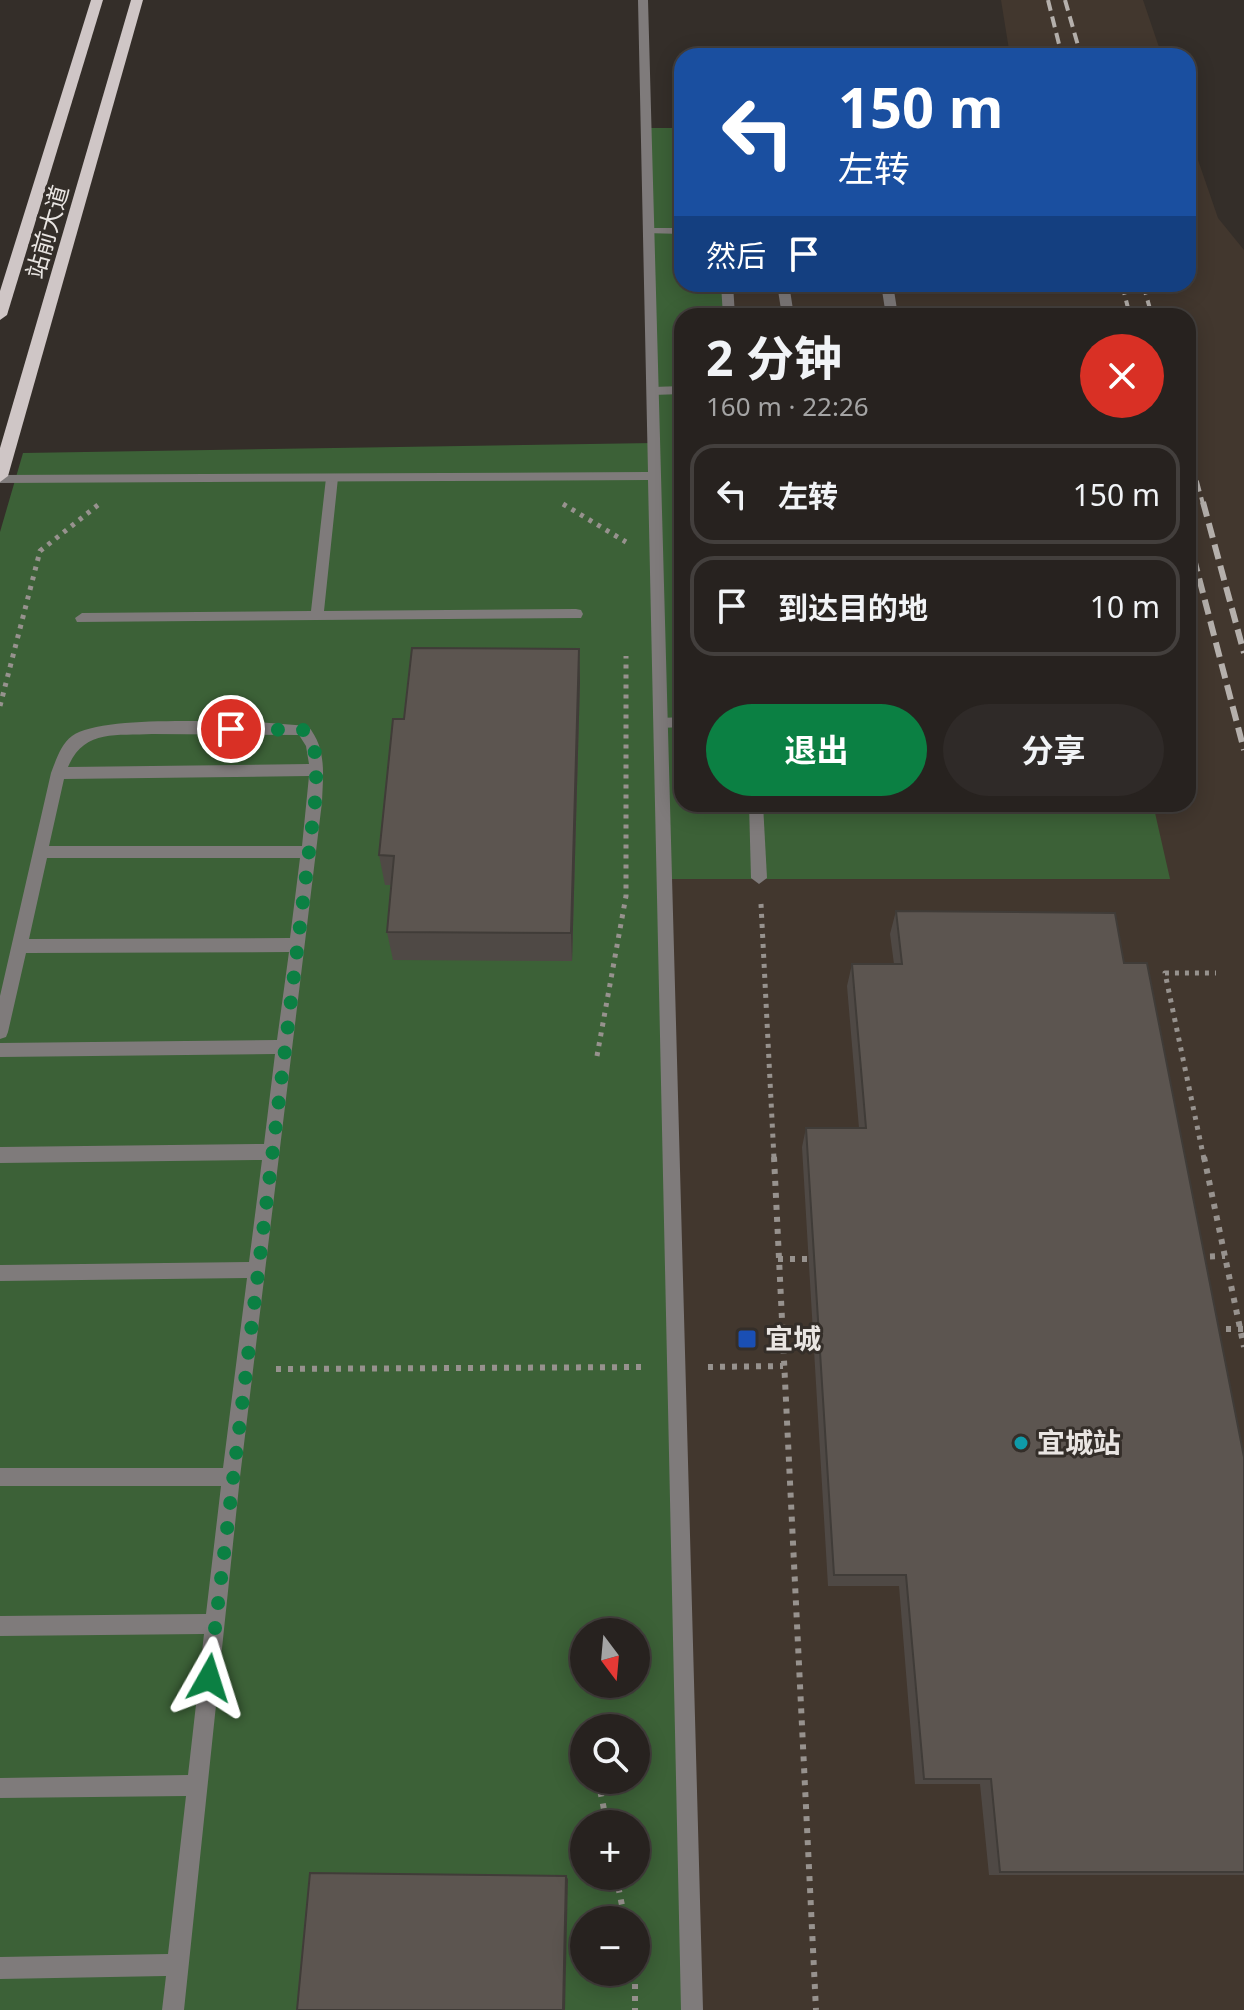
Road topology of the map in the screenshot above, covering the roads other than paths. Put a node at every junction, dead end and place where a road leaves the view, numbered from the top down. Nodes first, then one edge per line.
1 (97, 0) edge
2 (137, 0) edge
3 (643, 0) edge
4 (649, 231) junction
5 (674, 231) edge
6 (0, 315) edge
7 (674, 390) edge
8 (653, 391) junction
9 (655, 476) junction
10 (0, 477) edge
11 (332, 478) junction
12 (576, 614) dead end
13 (317, 616) junction
14 (82, 618) dead end
15 (674, 722) edge
16 (661, 723) junction
17 (315, 770) junction
18 (58, 773) junction
19 (756, 812) edge
20 (41, 852) junction
21 (308, 852) junction
22 (759, 878) road end
23 (297, 945) junction
24 (20, 946) junction
25 (0, 1032) edge
26 (284, 1047) junction
27 (0, 1050) edge
28 (271, 1152) junction
29 (0, 1155) edge
30 (257, 1270) junction
31 (0, 1273) edge
32 (0, 1477) edge
33 (231, 1477) junction
34 (215, 1624) junction
35 (0, 1626) edge
36 (198, 1785) junction
37 (0, 1788) edge
38 (178, 1965) junction
39 (0, 1968) edge
40 (173, 2010) edge
41 (692, 2010) edge

1 - 6 main road, 站前大道
2 - 10 main road, 站前大道
3 - 4 street
4 - 5 street
4 - 8 street
7 - 8 street
8 - 9 street
9 - 11 street
9 - 16 street
10 - 11 street
11 - 13 street
12 - 13 street
13 - 14 street
15 - 16 street
16 - 41 street
17 - 18 street
17 - 18 street
17 - 21 street
18 - 20 street
19 - 22 street
20 - 21 street
20 - 24 street
21 - 23 street
23 - 24 street
23 - 26 street
24 - 25 street
26 - 27 street
26 - 28 street
28 - 29 street
28 - 30 street
30 - 31 street
30 - 33 street
32 - 33 street
33 - 34 street
34 - 35 street
34 - 36 street
36 - 37 street
36 - 38 street
38 - 39 street
38 - 40 street

